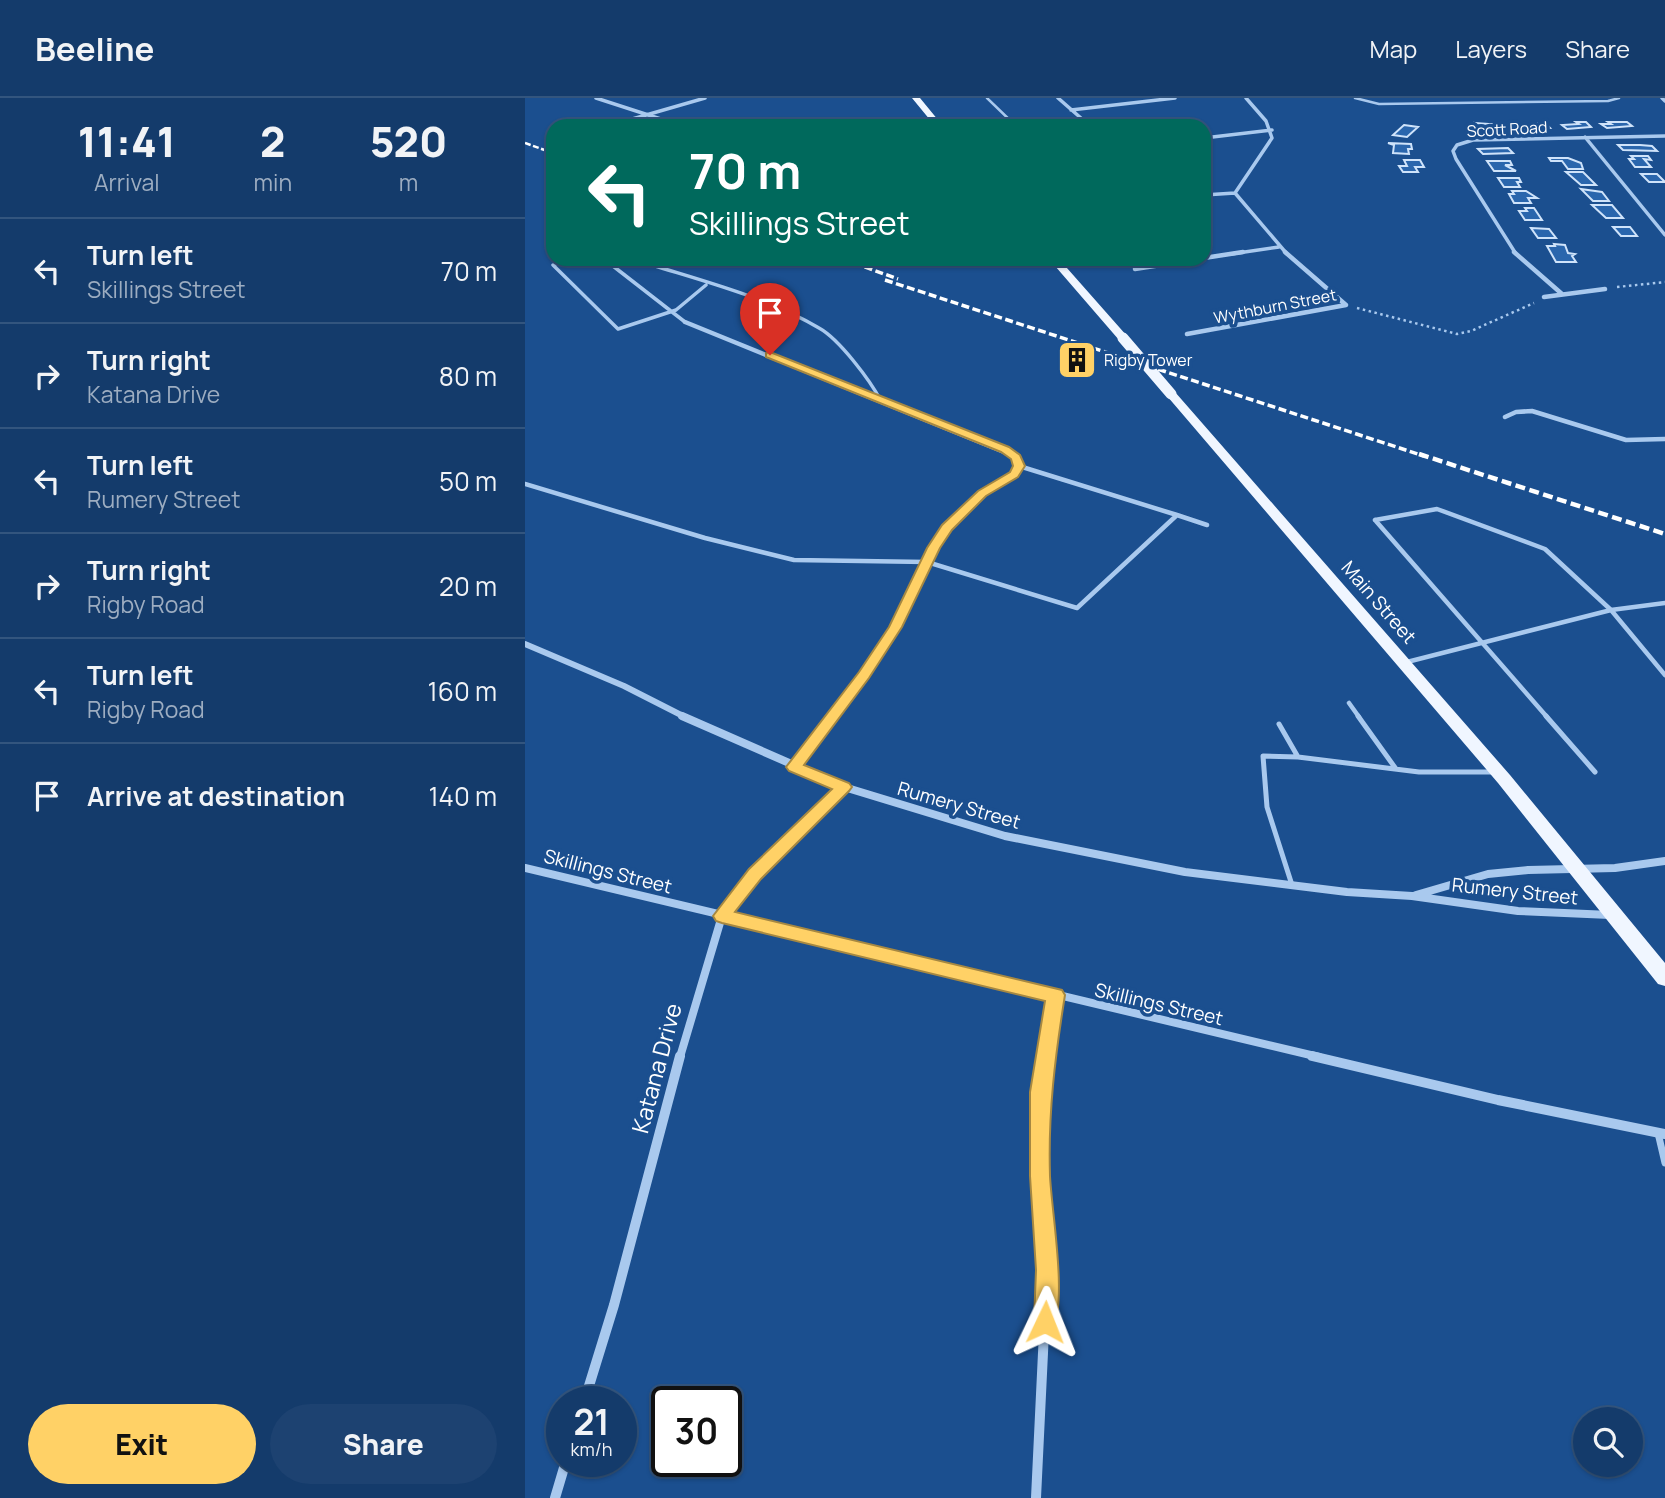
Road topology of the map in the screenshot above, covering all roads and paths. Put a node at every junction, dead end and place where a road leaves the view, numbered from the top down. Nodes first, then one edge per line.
1 (596, 98) edge
2 (705, 98) edge
3 (916, 98) edge
4 (988, 98) edge
5 (1058, 98) edge
6 (1175, 98) edge
7 (1246, 98) edge
8 (1355, 98) edge
9 (1619, 98) edge
10 (1072, 110) junction
11 (647, 115) junction
12 (633, 119) edge
13 (660, 119) edge
14 (933, 119) edge
15 (1009, 119) edge
16 (1082, 119) edge
17 (1272, 130) junction
18 (1665, 136) edge
19 (1211, 137) edge
20 (1585, 138) junction
21 (1235, 194) junction
22 (1211, 195) edge
23 (1665, 235) edge
24 (1279, 247) junction
25 (1211, 258) edge
26 (554, 266) edge
27 (613, 266) edge
28 (653, 266) edge
29 (1060, 266) edge
30 (1155, 266) edge
31 (1135, 269) dead end
32 (1665, 282) edge
33 (706, 285) junction
34 (1605, 289) joint
35 (1562, 294) junction
36 (1544, 297) joint
37 (1346, 305) junction
38 (674, 314) junction
39 (685, 322) joint
40 (1187, 334) dead end
41 (881, 401) junction
42 (1505, 417) dead end
43 (1665, 439) edge
44 (1019, 466) junction
45 (525, 484) edge
46 (1177, 515) junction
47 (1207, 525) dead end
48 (927, 562) junction
49 (1665, 603) edge
50 (1611, 610) junction
51 (525, 643) edge
52 (1479, 643) junction
53 (1404, 663) junction
54 (1665, 675) edge
55 (1349, 704) dead end
56 (1279, 724) dead end
57 (1298, 757) junction
58 (794, 767) junction
59 (1396, 769) junction
60 (1498, 772) junction
61 (1595, 772) dead end
62 (844, 787) junction
63 (1665, 861) edge
64 (525, 868) edge
65 (1576, 871) junction
66 (1291, 885) junction
67 (1412, 896) junction
68 (722, 916) junction
69 (1614, 916) junction
70 (1665, 978) edge
71 (1056, 995) junction
72 (1662, 1133) edge
73 (1665, 1163) edge
74 (590, 1386) edge
75 (561, 1477) edge
76 (555, 1498) edge
77 (1036, 1498) edge

1 - 11 street
2 - 11 street
3 - 14 main road
4 - 15 lane
5 - 10 street
6 - 10 street
7 - 17 street
8 - 9 lane
10 - 16 street
11 - 12 street
11 - 13 street
17 - 19 street
17 - 21 street
18 - 20 street, Scott Road
20 - 23 street
20 - 35 street, Scott Road
21 - 22 street
21 - 24 street, Wythburn Street
24 - 25 street
24 - 37 street, Wythburn Street
26 - 38 lane
27 - 38 lane
28 - 33 lane
29 - 53 main road, Main Street, bridge
30 - 31 street
32 - 34 path
33 - 38 lane
33 - 41 lane
34 - 35 street
35 - 36 street
36 - 37 path
37 - 40 street, Wythburn Street
38 - 39 lane
39 - 41 street
41 - 44 street
42 - 43 street
44 - 46 lane
44 - 48 street
45 - 48 lane
46 - 47 lane
46 - 48 lane
48 - 58 street
49 - 50 lane
50 - 52 lane
50 - 52 lane
50 - 54 lane
51 - 58 street, Rumery Street
52 - 53 lane
52 - 61 lane
53 - 60 main road, Main Street
55 - 59 lane
56 - 57 lane
57 - 59 lane
57 - 66 lane
58 - 62 street, Rumery Street
59 - 60 lane
60 - 65 main road, Main Street
62 - 66 street, Rumery Street
62 - 68 street, Katana Drive
63 - 65 street, Rumery Street
64 - 68 street, Skillings Street
65 - 67 street, Rumery Street
65 - 69 main road, Main Street
66 - 67 street, Rumery Street
67 - 69 street, Rumery Street
68 - 71 street, Skillings Street
68 - 74 street, Katana Drive
69 - 70 main road, Main Street
71 - 72 street, Skillings Street
71 - 77 street
72 - 73 lane
75 - 76 street

